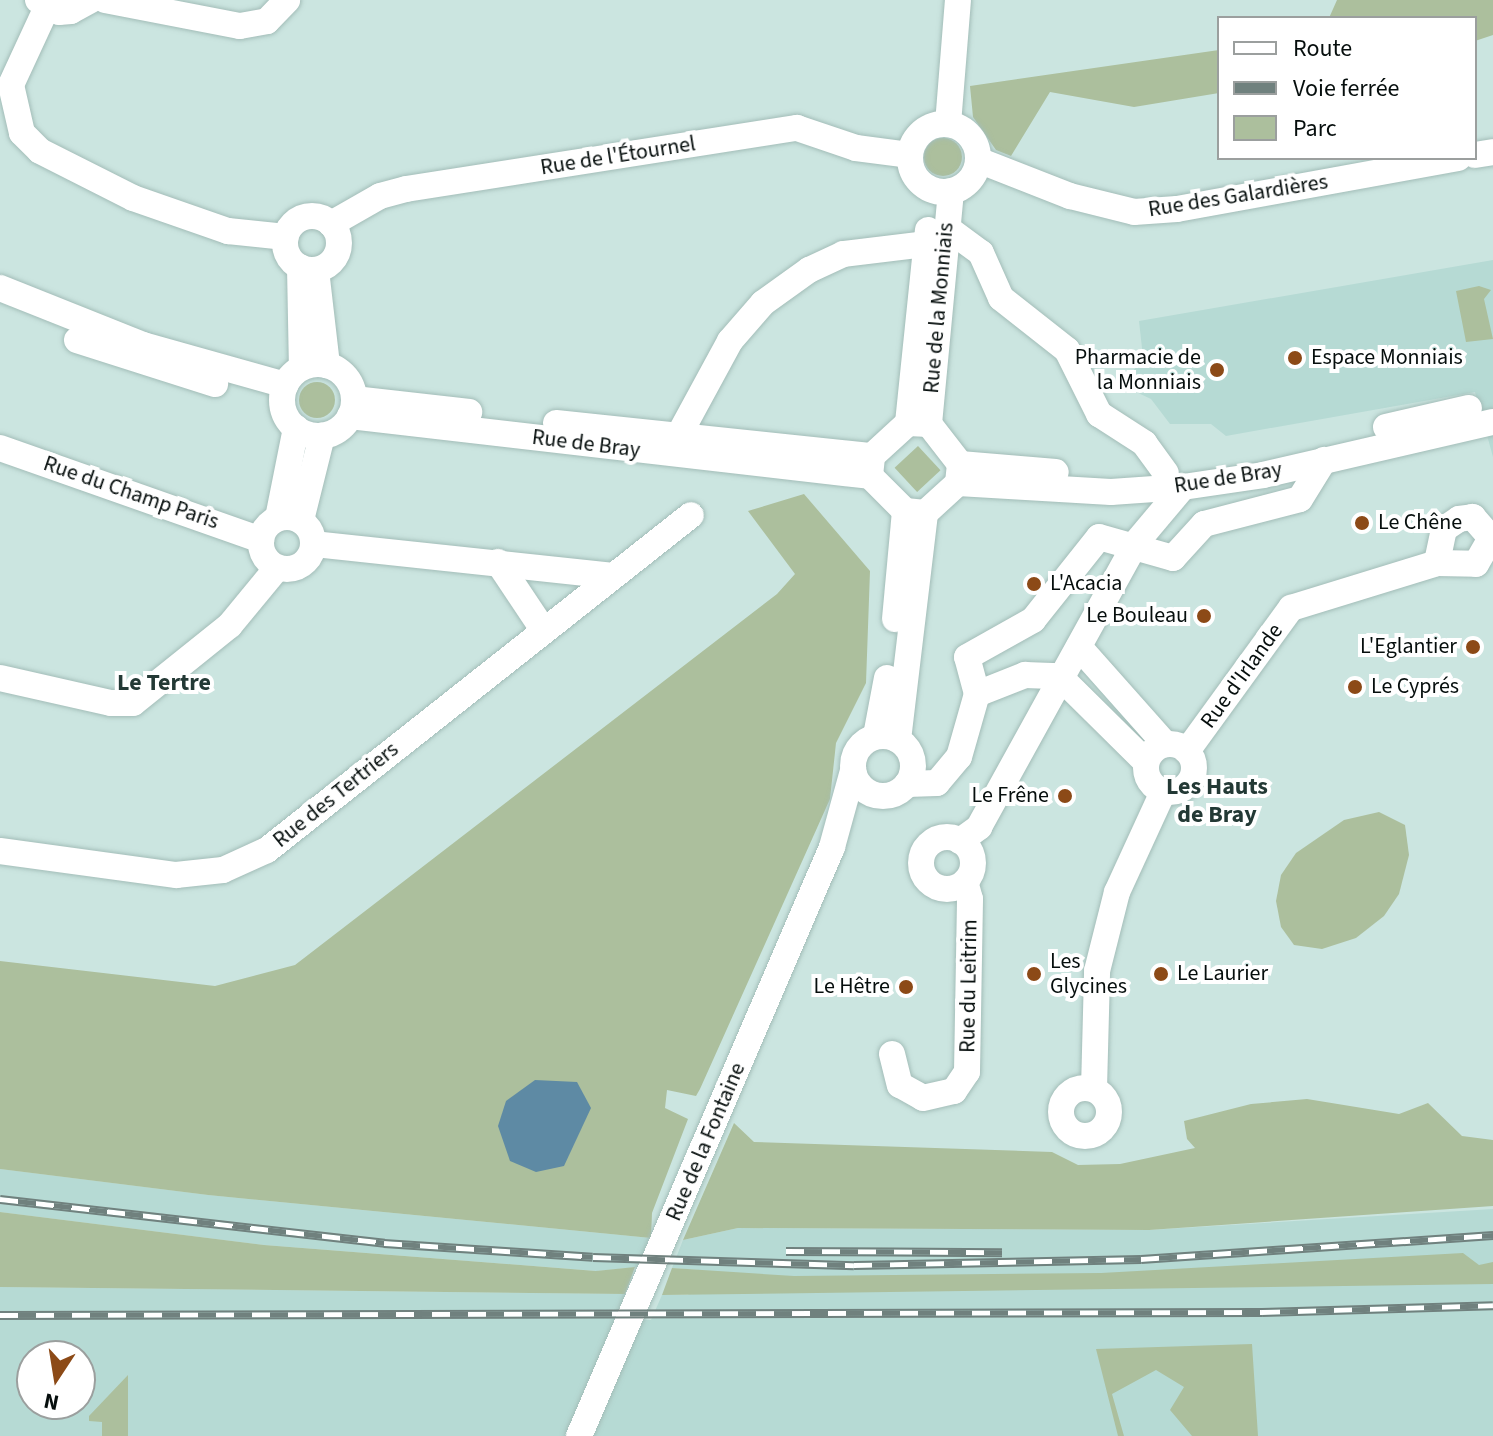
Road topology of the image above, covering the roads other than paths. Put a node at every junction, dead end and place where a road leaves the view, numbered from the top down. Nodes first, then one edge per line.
1 (91, 0) edge
2 (105, 0) edge
3 (287, 0) edge
4 (958, 0) edge
5 (42, 4) edge
6 (948, 124) junction
7 (910, 155) junction
8 (978, 160) junction
9 (1447, 160) edge
10 (943, 191) junction
11 (331, 224) junction
12 (947, 228) junction
13 (286, 237) junction
14 (926, 244) junction
15 (308, 269) junction
16 (0, 288) edge
17 (0, 307) edge
18 (299, 380) junction
19 (1493, 405) edge
20 (352, 407) junction
21 (1493, 422) edge
22 (918, 424) junction
23 (296, 428) junction
24 (679, 435) junction
25 (322, 436) junction
26 (0, 448) edge
27 (1324, 460) junction
28 (871, 466) junction
29 (959, 473) junction
30 (1174, 480) junction
31 (915, 512) junction
32 (691, 515) dead end
33 (290, 519) junction
34 (261, 540) junction
35 (314, 544) junction
36 (1135, 544) junction
37 (498, 562) junction
38 (1437, 563) dead end
39 (277, 568) junction
40 (612, 576) junction
41 (542, 628) junction
42 (1079, 647) junction
43 (1059, 676) junction
44 (0, 678) edge
45 (977, 694) junction
46 (887, 738) junction
47 (1176, 748) junction
48 (1146, 762) junction
49 (853, 771) junction
50 (907, 784) junction
51 (1163, 792) junction
52 (883, 796) junction
53 (960, 841) junction
54 (832, 847) junction
55 (0, 851) edge
56 (965, 882) junction
57 (892, 1054) dead end
58 (1094, 1089) dead end
59 (579, 1436) edge

1 - 5 street
2 - 3 street
4 - 6 street
5 - 13 street
6 - 7 street
6 - 8 street
7 - 10 street
7 - 11 street, Rue de l'Étournel
8 - 9 street, Rue des Galardières
8 - 10 street
10 - 12 street, Rue de la Monniais
10 - 14 street, Rue de la Monniais
11 - 13 street
11 - 15 street
12 - 22 street, Rue de la Monniais
12 - 30 street, Rue de Bray
13 - 15 street
14 - 22 street, Rue de la Monniais
14 - 24 street
15 - 18 street
16 - 18 street
17 - 18 street
18 - 20 street
18 - 23 street
19 - 30 street, Rue de Bray
20 - 24 street, Rue de Bray
20 - 25 street
20 - 28 street, Rue de Bray
21 - 27 street, Rue de Bray
22 - 28 street
22 - 29 street
23 - 25 street
23 - 33 street
24 - 28 street, Rue de Bray
25 - 33 street
26 - 34 street, Rue du Champ Paris
27 - 30 street, Rue de Bray
27 - 36 street
28 - 31 street
29 - 30 street, Rue de Bray
29 - 31 street
30 - 36 street, Rue du Leitrim
31 - 46 street
32 - 40 street, Rue des Tertriers
33 - 34 street
33 - 35 street
34 - 39 street
35 - 37 street
35 - 39 street
36 - 42 street, Rue du Leitrim
36 - 45 street
37 - 40 street
37 - 41 street
38 - 47 street, Rue d'Irlande
39 - 44 street
40 - 41 street, Rue des Tertriers
41 - 55 street, Rue des Tertriers
42 - 43 street, Rue du Leitrim
42 - 47 street
43 - 45 street
43 - 48 street
43 - 53 street, Rue du Leitrim
45 - 50 street
46 - 49 street
46 - 50 street
47 - 48 street
47 - 51 street
48 - 51 street
49 - 52 street
49 - 54 street, Rue de la Fontaine
50 - 52 street
51 - 58 street
52 - 54 street, Rue de la Fontaine
53 - 56 street, Rue du Leitrim
53 - 56 street, Rue du Leitrim
54 - 59 street, Rue de la Fontaine
56 - 57 street, Rue du Leitrim

